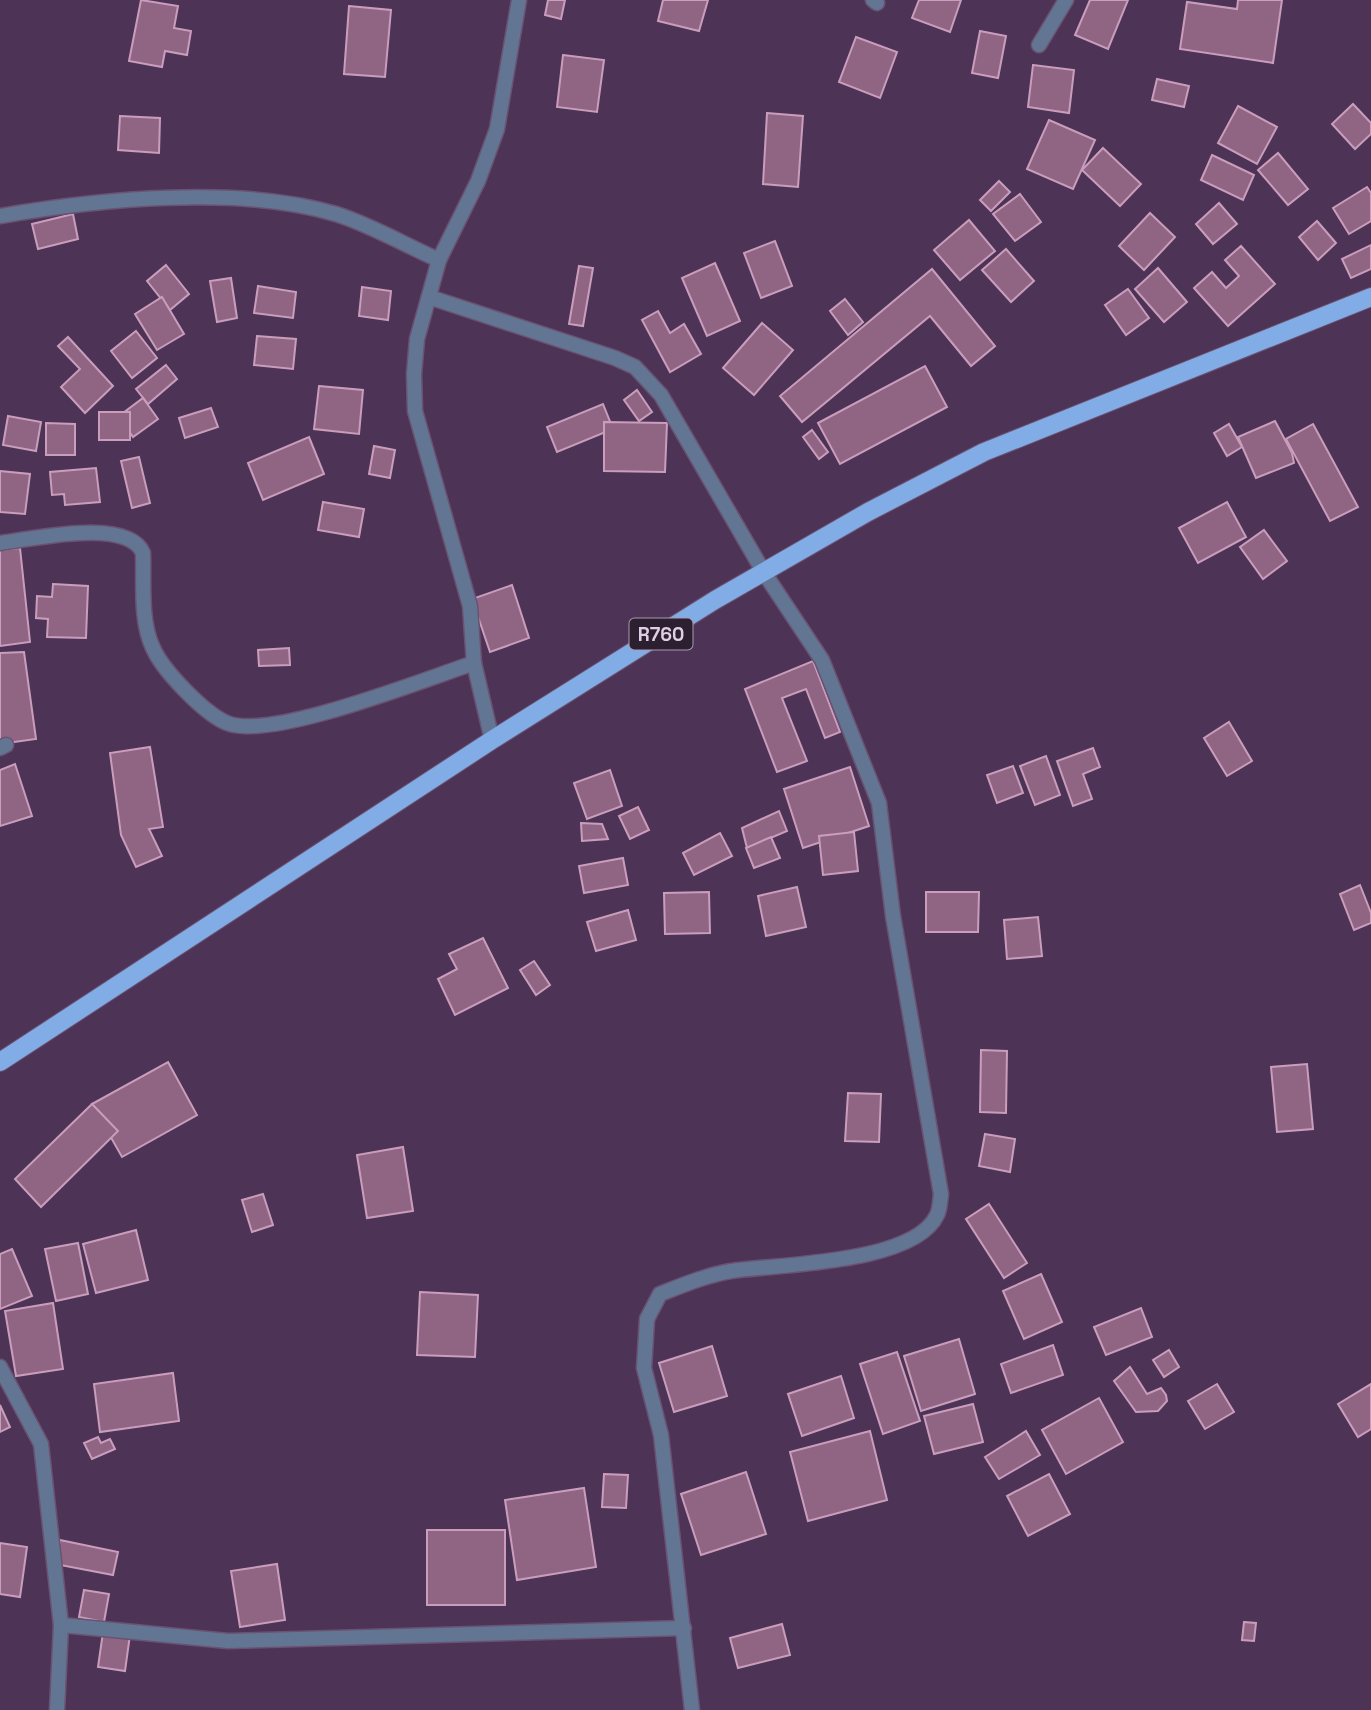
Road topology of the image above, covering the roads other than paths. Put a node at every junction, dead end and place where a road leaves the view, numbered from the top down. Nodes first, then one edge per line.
1 (519, 0) edge
2 (1066, 0) edge
3 (1039, 44) dead end
4 (0, 216) edge
5 (439, 260) junction
6 (429, 297) junction
7 (1371, 297) edge
8 (0, 543) edge
9 (763, 571) junction
10 (474, 663) junction
11 (492, 740) junction
12 (0, 1062) edge
13 (0, 1367) edge
14 (61, 1625) junction
15 (684, 1628) junction
16 (57, 1710) edge
17 (692, 1710) edge

1 - 5 street
2 - 3 street
4 - 5 street
5 - 6 street
6 - 9 street
6 - 10 street
7 - 9 main road, R760
8 - 10 street
9 - 11 main road, R760
9 - 15 street
10 - 11 street
11 - 12 main road, R760
13 - 14 street
14 - 15 street
14 - 16 street
15 - 17 street

